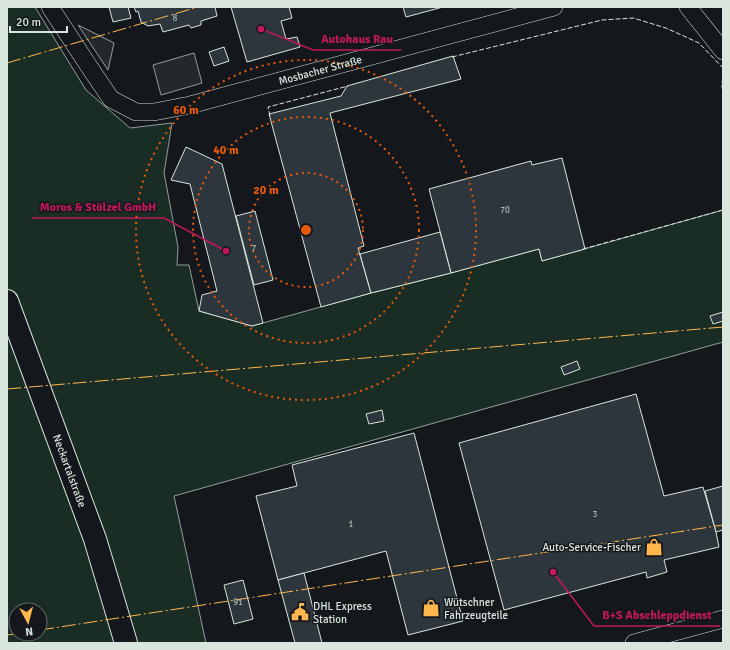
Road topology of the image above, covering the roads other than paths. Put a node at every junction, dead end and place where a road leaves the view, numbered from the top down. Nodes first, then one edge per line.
1 (50, 7) edge
2 (554, 7) edge
3 (688, 7) edge
4 (723, 51) edge
5 (7, 301) edge
6 (723, 619) edge
7 (126, 643) edge
8 (634, 643) edge

1 - 2 street, Mosbacher Straße
3 - 4 street
5 - 7 main road, Neckartalstraße
6 - 8 street

